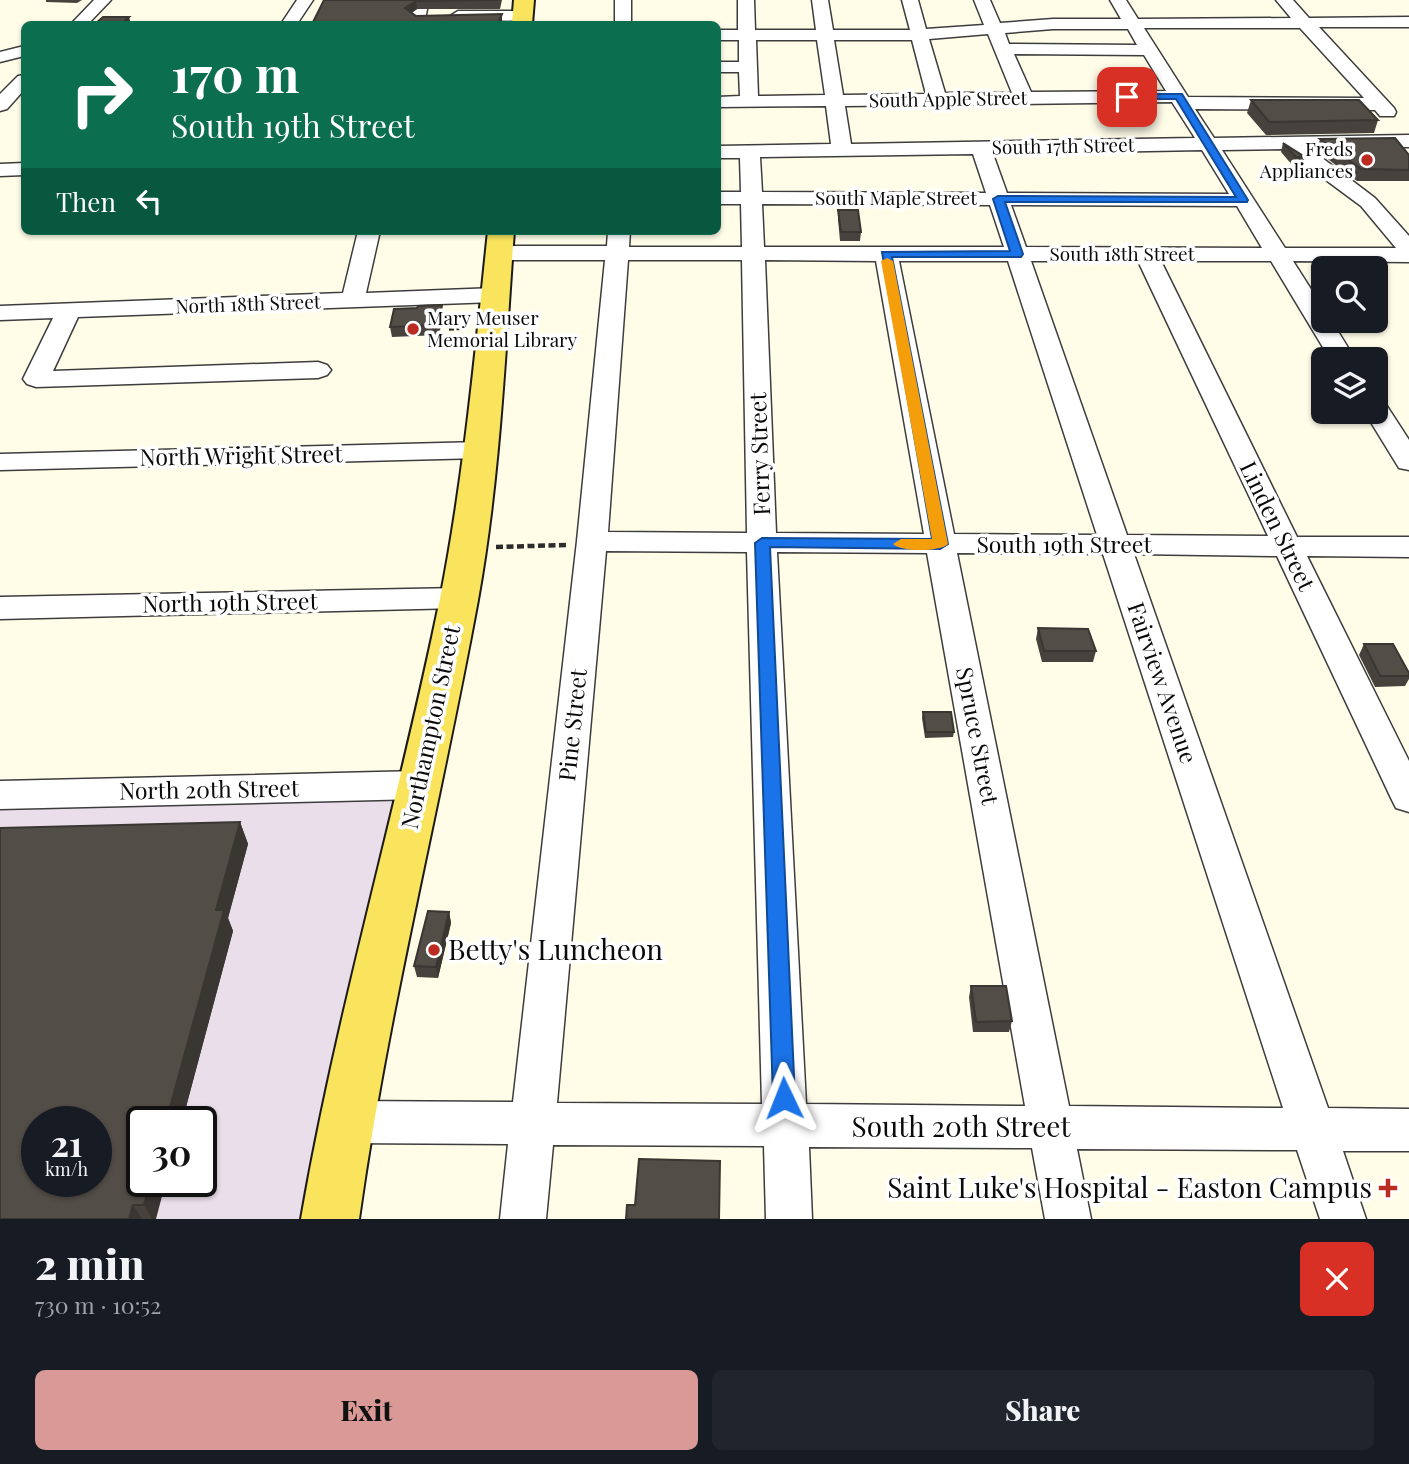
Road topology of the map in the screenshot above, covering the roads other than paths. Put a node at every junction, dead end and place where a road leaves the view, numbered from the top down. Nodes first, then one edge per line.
1 (103, 0) edge
2 (305, 0) edge
3 (623, 0) edge
4 (746, 0) edge
5 (820, 0) edge
6 (910, 0) edge
7 (982, 0) edge
8 (1118, 0) edge
9 (1284, 0) edge
10 (1388, 7) dead end
11 (1205, 8) dead end
12 (523, 13) edge
13 (426, 15) edge
14 (82, 21) edge
15 (291, 21) edge
16 (623, 21) edge
17 (1217, 23) junction
18 (1304, 23) junction
19 (1133, 24) junction
20 (1407, 24) edge
21 (721, 35) edge
22 (748, 35) junction
23 (825, 35) junction
24 (920, 35) junction
25 (1000, 38) junction
26 (1036, 39) dead end
27 (1149, 50) junction
28 (21, 52) edge
29 (0, 57) edge
30 (721, 67) edge
31 (749, 67) junction
32 (21, 83) edge
33 (1364, 88) junction
34 (1179, 97) junction
35 (1024, 98) junction
36 (937, 99) junction
37 (835, 101) junction
38 (721, 102) edge
39 (749, 102) junction
40 (1215, 103) junction
41 (1379, 104) junction
42 (0, 105) edge
43 (1409, 138) edge
44 (1289, 142) junction
45 (1248, 143) junction
46 (1209, 144) junction
47 (981, 147) junction
48 (842, 150) junction
49 (734, 151) edge
50 (21, 169) edge
51 (0, 170) edge
52 (721, 198) edge
53 (751, 198) junction
54 (998, 199) junction
55 (1243, 200) junction
56 (368, 235) edge
57 (500, 242) edge
58 (618, 242) edge
59 (1409, 253) edge
60 (753, 254) junction
61 (886, 254) junction
62 (1017, 254) junction
63 (1146, 254) junction
64 (1277, 255) junction
65 (495, 295) junction
66 (353, 300) junction
67 (69, 311) junction
68 (0, 313) edge
69 (1335, 347) edge
70 (318, 370) dead end
71 (1385, 424) edge
72 (481, 450) junction
73 (1409, 462) edge
74 (0, 463) edge
75 (592, 541) junction
76 (762, 543) junction
77 (940, 544) junction
78 (1115, 545) junction
79 (1287, 547) junction
80 (1409, 547) edge
81 (459, 598) junction
82 (0, 608) edge
83 (419, 785) junction
84 (0, 795) edge
85 (1409, 798) edge
86 (345, 1122) junction
87 (532, 1124) junction
88 (785, 1125) junction
89 (1051, 1128) junction
90 (1313, 1129) junction
91 (1409, 1130) edge
92 (330, 1219) edge
93 (523, 1219) edge
94 (789, 1219) edge
95 (1068, 1219) edge
96 (1343, 1219) edge

1 - 14 street
2 - 15 street
3 - 16 street
4 - 22 street
5 - 23 street
6 - 24 street
7 - 25 street
8 - 19 street
9 - 18 street
10 - 20 street
11 - 17 street
12 - 13 street
17 - 18 street
17 - 19 street
18 - 20 street
18 - 33 street
19 - 25 street
19 - 27 street
21 - 22 street
22 - 23 street
22 - 31 street
23 - 24 street
23 - 37 street
24 - 25 street
24 - 36 street
25 - 26 street
25 - 27 street
25 - 35 street
27 - 34 street
28 - 29 street
30 - 31 street
31 - 39 street
32 - 42 street
33 - 34 street
33 - 41 street
34 - 35 street, South Apple Street
34 - 40 street
34 - 46 street
35 - 36 street, South Apple Street
36 - 37 street, South Apple Street
37 - 39 street, South Apple Street
37 - 48 street
38 - 39 street, South Apple Street
40 - 41 street
40 - 45 street
41 - 43 street
43 - 44 street, South 17th Street
44 - 45 street, South 17th Street
44 - 59 street
45 - 46 street, South 17th Street
46 - 47 street, South 17th Street
46 - 55 street
47 - 48 street, South 17th Street
47 - 54 street, Fairview Avenue
48 - 49 street, South 17th Street
49 - 53 street, Ferry Street
50 - 51 street
52 - 53 street, South Maple Street
53 - 54 street, South Maple Street
53 - 60 street, Ferry Street
54 - 55 street, South Maple Street
54 - 62 street, Fairview Avenue
55 - 64 street
56 - 66 street
57 - 58 street, South 18th Street
57 - 65 main road, Northampton Street
58 - 60 street, South 18th Street
58 - 75 street, Pine Street
59 - 64 street, South 18th Street
60 - 61 street, South 18th Street
60 - 76 street, Ferry Street
61 - 62 street, South 18th Street
61 - 77 street, Spruce Street
62 - 63 street, South 18th Street
62 - 78 street, Fairview Avenue
63 - 64 street, South 18th Street
63 - 79 street, Linden Street
64 - 69 street
65 - 66 street, North 18th Street
65 - 72 main road, Northampton Street
66 - 67 street, North 18th Street
67 - 68 street, North 18th Street
67 - 70 street
71 - 73 street
72 - 74 street, North Wright Street
72 - 81 main road, Northampton Street
75 - 76 street, South 19th Street
75 - 87 street, Pine Street
76 - 77 street, South 19th Street
76 - 88 street, Ferry Street
77 - 78 street, South 19th Street
77 - 89 street, Spruce Street
78 - 79 street, South 19th Street
78 - 90 street, Fairview Avenue
79 - 80 street, South 19th Street
79 - 85 street, Linden Street
81 - 82 street, North 19th Street
81 - 83 main road, Northampton Street
83 - 84 street, North 20th Street
83 - 86 main road, Northampton Street
86 - 87 street, South 20th Street
86 - 92 main road, Northampton Street
87 - 88 street, South 20th Street
87 - 93 street, Pine Street
88 - 89 street, South 20th Street
88 - 94 street, Ferry Street
89 - 90 street, South 20th Street
89 - 95 street, Spruce Street
90 - 91 street, South 20th Street
90 - 96 street, Fairview Avenue

